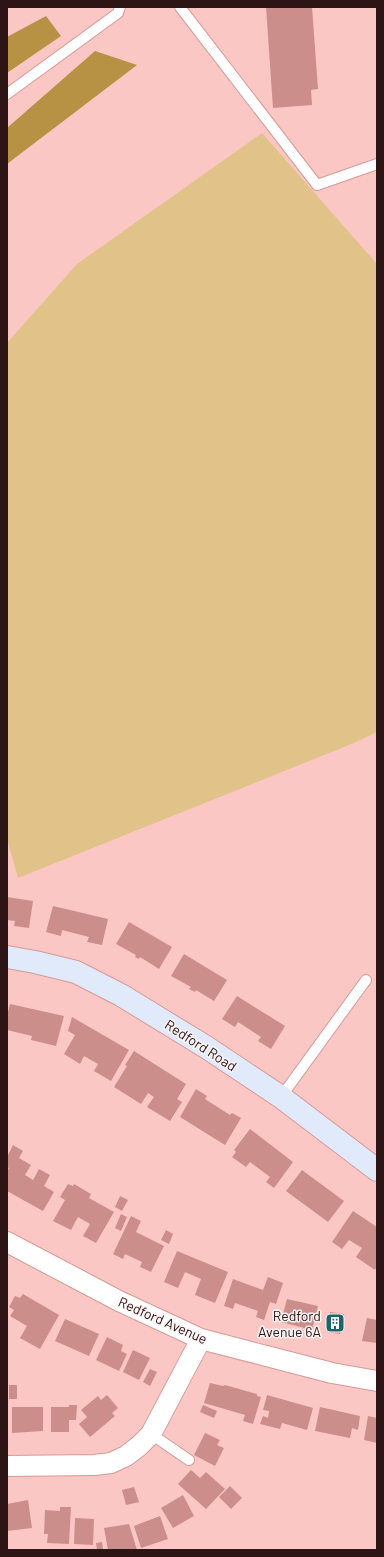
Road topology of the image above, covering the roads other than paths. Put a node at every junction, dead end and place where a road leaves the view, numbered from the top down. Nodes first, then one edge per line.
1 (120, 7) edge
2 (180, 7) edge
3 (7, 94) edge
4 (377, 164) edge
5 (7, 958) edge
6 (366, 980) dead end
7 (281, 1097) junction
8 (377, 1170) edge
9 (7, 1242) edge
10 (201, 1339) junction
11 (377, 1381) edge
12 (151, 1434) junction
13 (189, 1460) dead end
14 (7, 1466) edge

1 - 3 lane
2 - 4 lane
5 - 7 main road, Redford Road
6 - 7 lane
7 - 8 main road, Redford Road
9 - 10 street, Redford Avenue
10 - 11 street, Redford Avenue
10 - 12 street
12 - 13 lane
12 - 14 street

